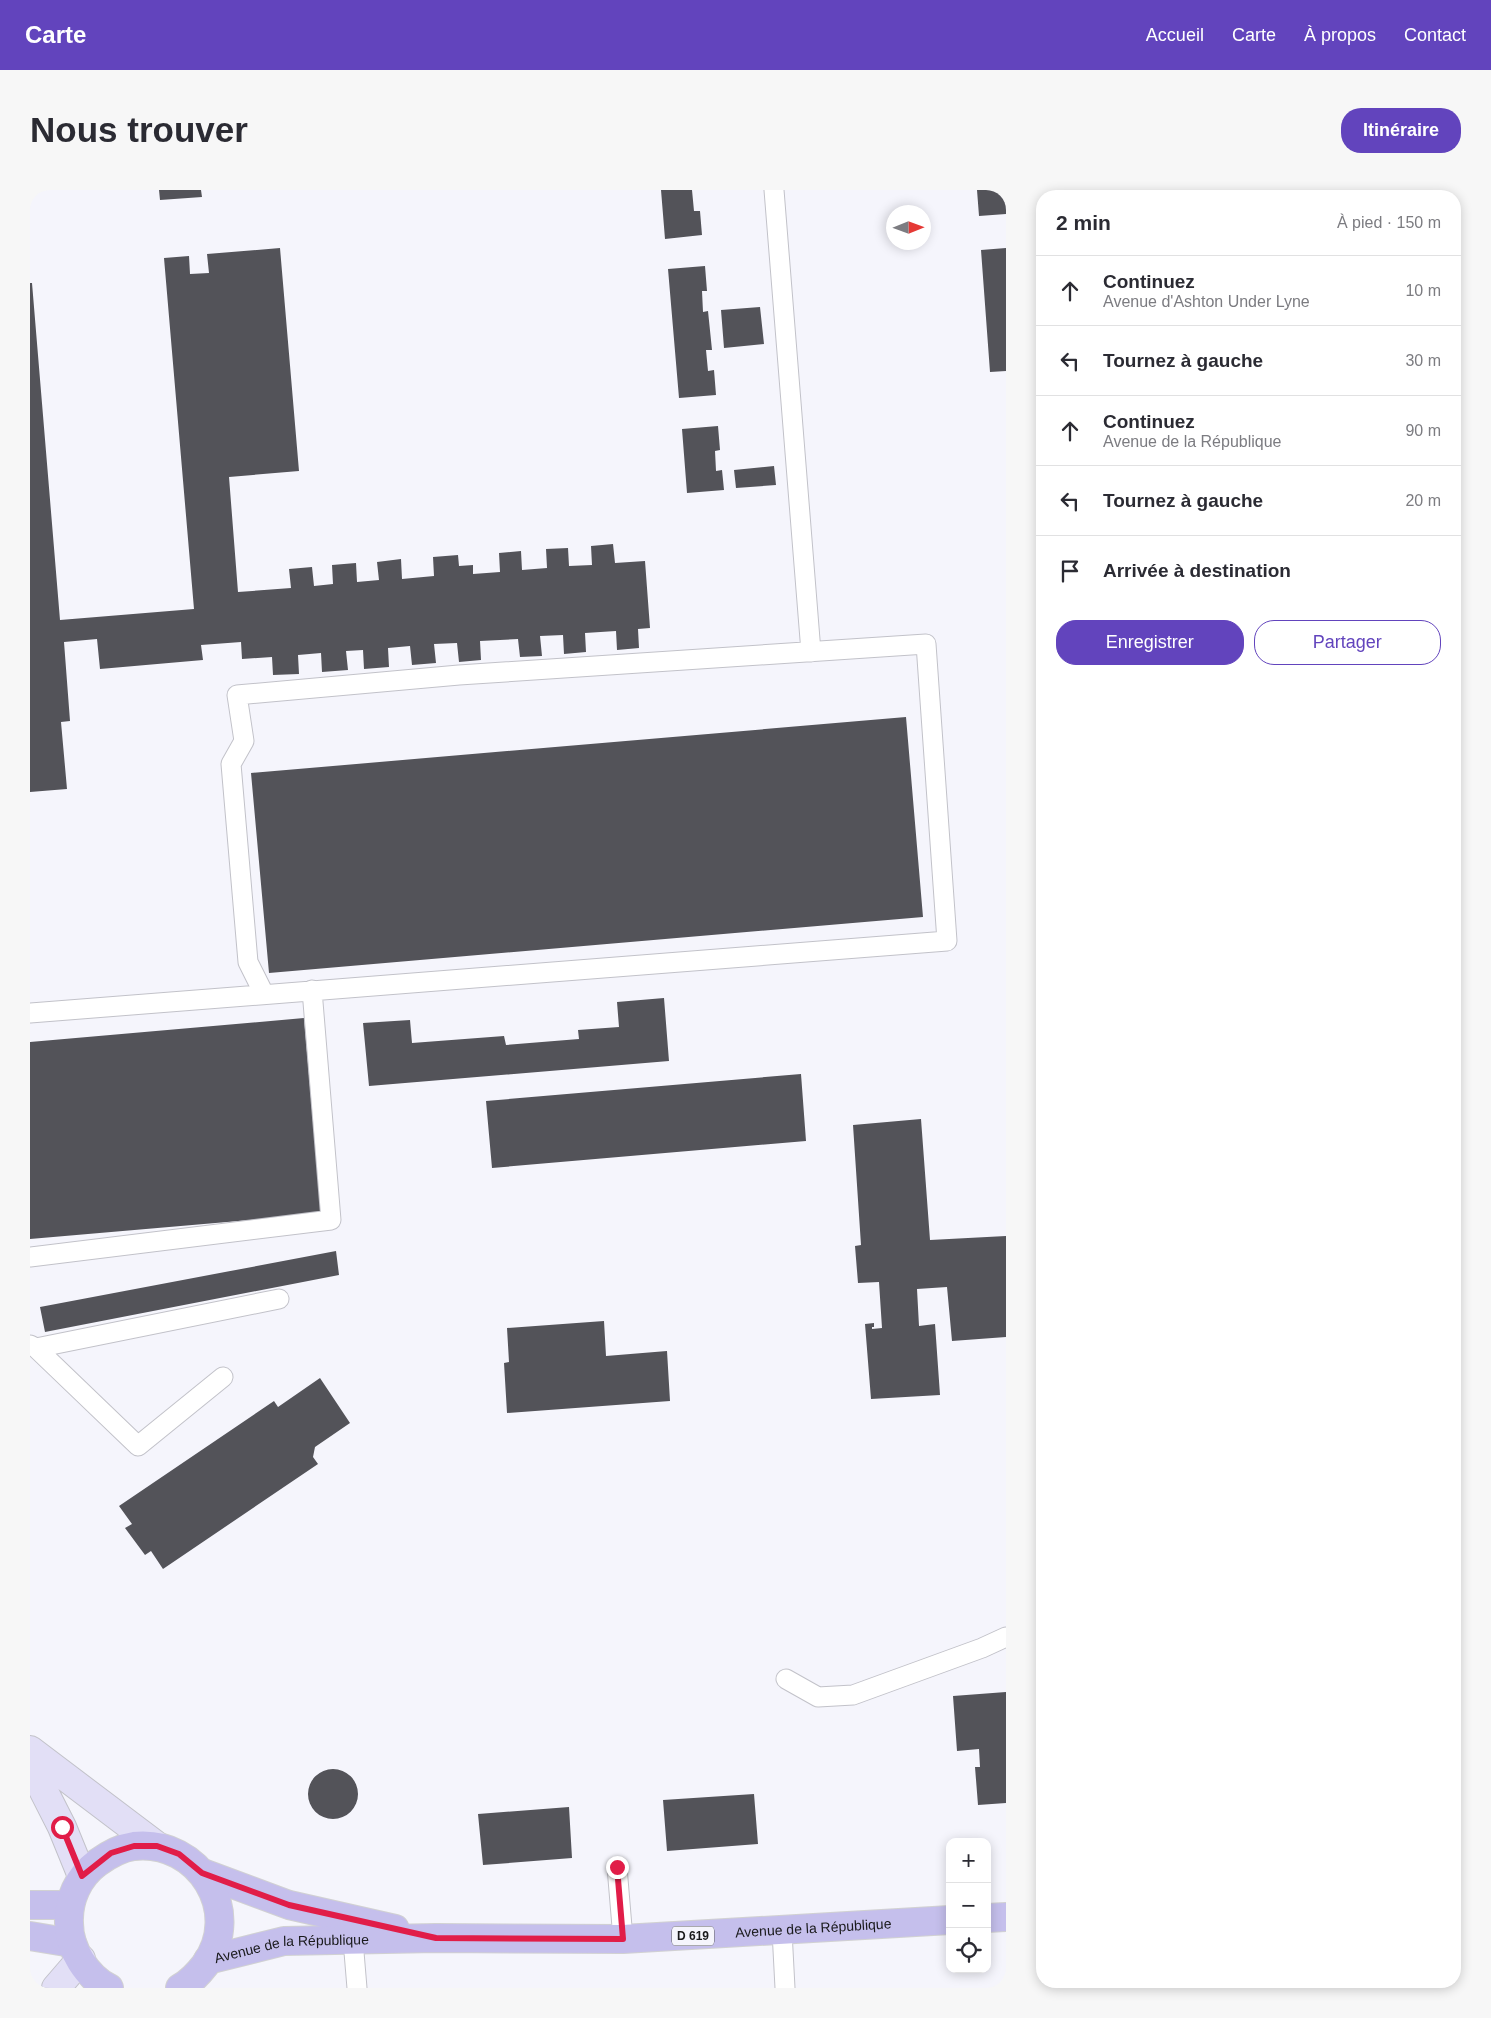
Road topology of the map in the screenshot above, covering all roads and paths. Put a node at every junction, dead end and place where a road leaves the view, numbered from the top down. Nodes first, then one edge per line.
1 (774, 190) edge
2 (811, 652) junction
3 (312, 990) junction
4 (264, 994) junction
5 (30, 1013) edge
6 (30, 1257) edge
7 (278, 1299) dead end
8 (33, 1347) edge
9 (222, 1377) dead end
10 (1006, 1637) edge
11 (786, 1679) dead end
12 (30, 1750) edge
13 (30, 1764) edge
14 (157, 1846) junction
15 (617, 1867) dead end
16 (202, 1873) junction
17 (82, 1876) junction
18 (30, 1905) edge
19 (70, 1905) junction
20 (1006, 1917) edge
21 (991, 1918) edge
22 (946, 1920) edge
23 (782, 1931) junction
24 (30, 1936) edge
25 (436, 1938) junction
26 (623, 1939) junction
27 (353, 1940) junction
28 (76, 1951) junction
29 (197, 1977) edge
30 (56, 1988) edge
31 (110, 1988) edge
32 (357, 1988) edge
33 (785, 1988) edge

1 - 2 lane
2 - 3 lane
2 - 4 lane
3 - 4 lane
3 - 6 lane
4 - 5 lane
7 - 8 lane
8 - 9 lane
10 - 11 lane
12 - 14 street
13 - 17 street
14 - 16 main road
14 - 17 main road
15 - 26 lane
16 - 25 main road, Avenue de la République / D 619
16 - 29 main road
17 - 19 main road
18 - 19 main road
19 - 28 main road
20 - 21 main road
22 - 23 main road, Avenue de la République / D 619
23 - 26 main road, Avenue de la République / D 619
23 - 33 lane
24 - 28 main road
25 - 26 main road, Avenue de la République / D 619
25 - 27 main road, Avenue de la République
27 - 29 main road, Avenue de la République
27 - 32 lane
28 - 30 street
28 - 31 main road

